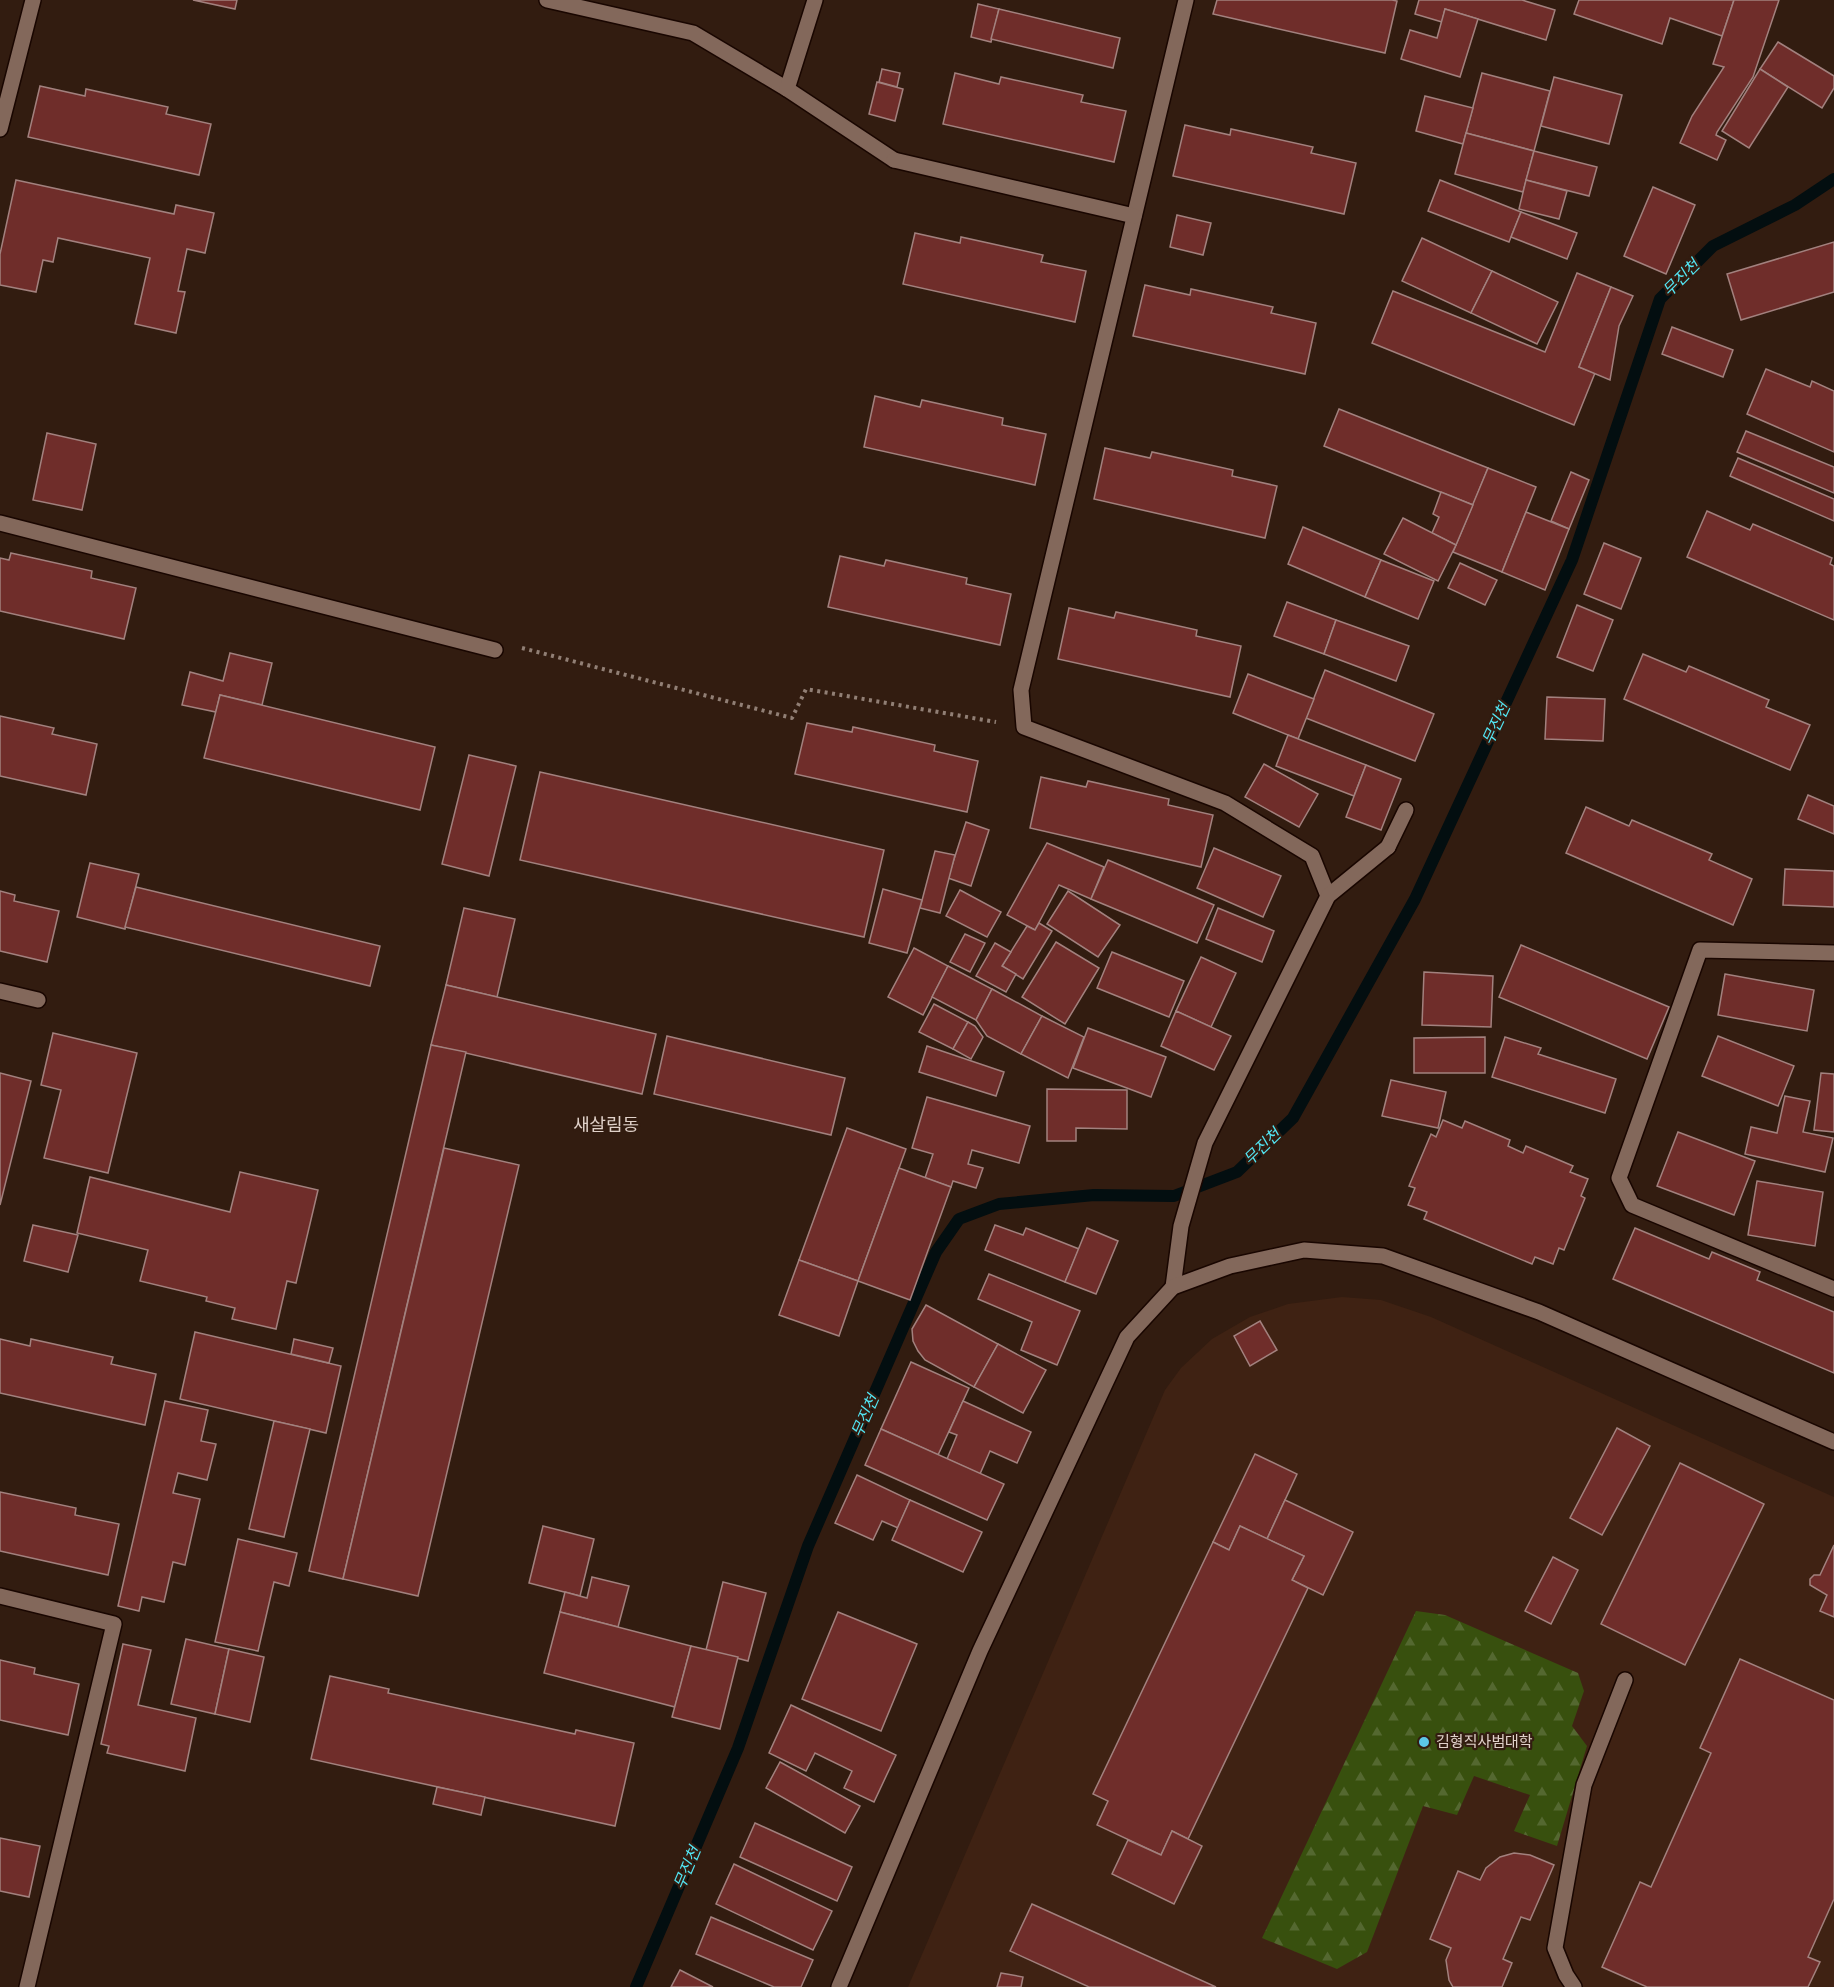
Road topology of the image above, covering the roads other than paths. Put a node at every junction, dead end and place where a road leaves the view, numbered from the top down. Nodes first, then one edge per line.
1 (33, 0) edge
2 (547, 0) edge
3 (815, 0) edge
4 (1186, 0) edge
5 (787, 89) junction
6 (0, 129) edge
7 (1134, 216) junction
8 (0, 523) edge
9 (495, 650) road end
10 (1406, 810) dead end
11 (1328, 896) junction
12 (1834, 954) edge
13 (0, 991) edge
14 (38, 1000) dead end
15 (1173, 1287) junction
16 (1834, 1289) edge
17 (1834, 1442) edge
18 (0, 1596) edge
19 (1624, 1680) dead end
20 (27, 1987) edge
21 (839, 1987) edge
22 (1574, 1987) edge

1 - 6 street
2 - 5 street
3 - 5 street
4 - 7 street
5 - 7 street
7 - 11 street
8 - 9 street
10 - 11 street
11 - 15 street
12 - 16 street
13 - 14 street
15 - 17 street
15 - 21 street
18 - 20 street
19 - 22 street

